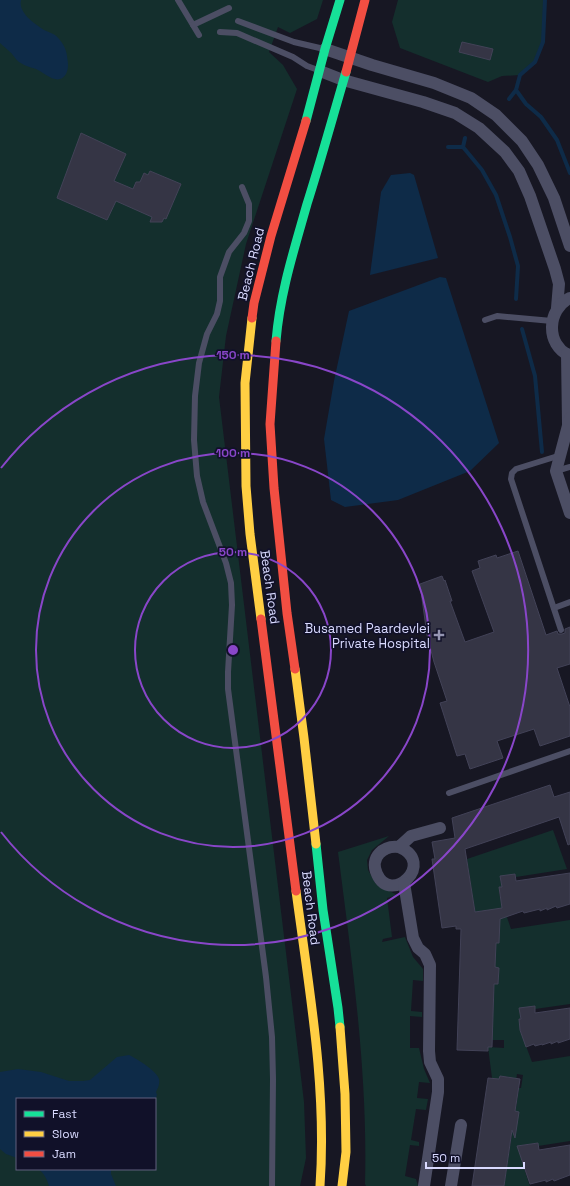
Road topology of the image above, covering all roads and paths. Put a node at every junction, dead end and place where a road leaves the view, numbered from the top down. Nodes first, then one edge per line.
1 (178, 0) edge
2 (340, 0) edge
3 (365, 0) edge
4 (229, 8) dead end
5 (238, 21) dead end
6 (193, 25) junction
7 (220, 32) dead end
8 (199, 35) dead end
9 (325, 49) junction
10 (349, 57) junction
11 (320, 71) junction
12 (342, 80) junction
13 (242, 187) dead end
14 (570, 246) edge
15 (570, 298) edge
16 (557, 308) junction
17 (485, 320) dead end
18 (552, 321) junction
19 (569, 355) edge
20 (569, 421) edge
21 (561, 455) junction
22 (570, 467) edge
23 (556, 472) junction
24 (570, 513) edge
25 (570, 602) edge
26 (554, 608) junction
27 (561, 630) dead end
28 (570, 751) edge
29 (450, 793) dead end
30 (440, 828) dead end
31 (399, 847) junction
32 (404, 883) junction
33 (461, 1125) dead end
34 (272, 1186) edge
35 (320, 1186) edge
36 (342, 1186) edge
37 (424, 1186) edge
38 (451, 1186) edge

1 - 6 lane
2 - 9 main road, Beach Road
3 - 10 main road, Beach Road
4 - 6 lane
5 - 9 lane
6 - 8 lane
7 - 11 lane
9 - 10 street
9 - 11 main road, Beach Road
10 - 12 main road, Beach Road
10 - 14 street
11 - 12 street
11 - 35 main road, Beach Road
12 - 16 street
12 - 36 main road, Beach Road
13 - 34 lane
15 - 16 street
16 - 18 street
17 - 18 lane
18 - 19 street
19 - 20 street
20 - 21 street
21 - 23 street
21 - 26 lane
22 - 23 lane
23 - 24 street
25 - 26 lane
26 - 27 lane
28 - 29 lane
30 - 31 street
31 - 32 street
31 - 32 street
32 - 37 street
33 - 38 street

